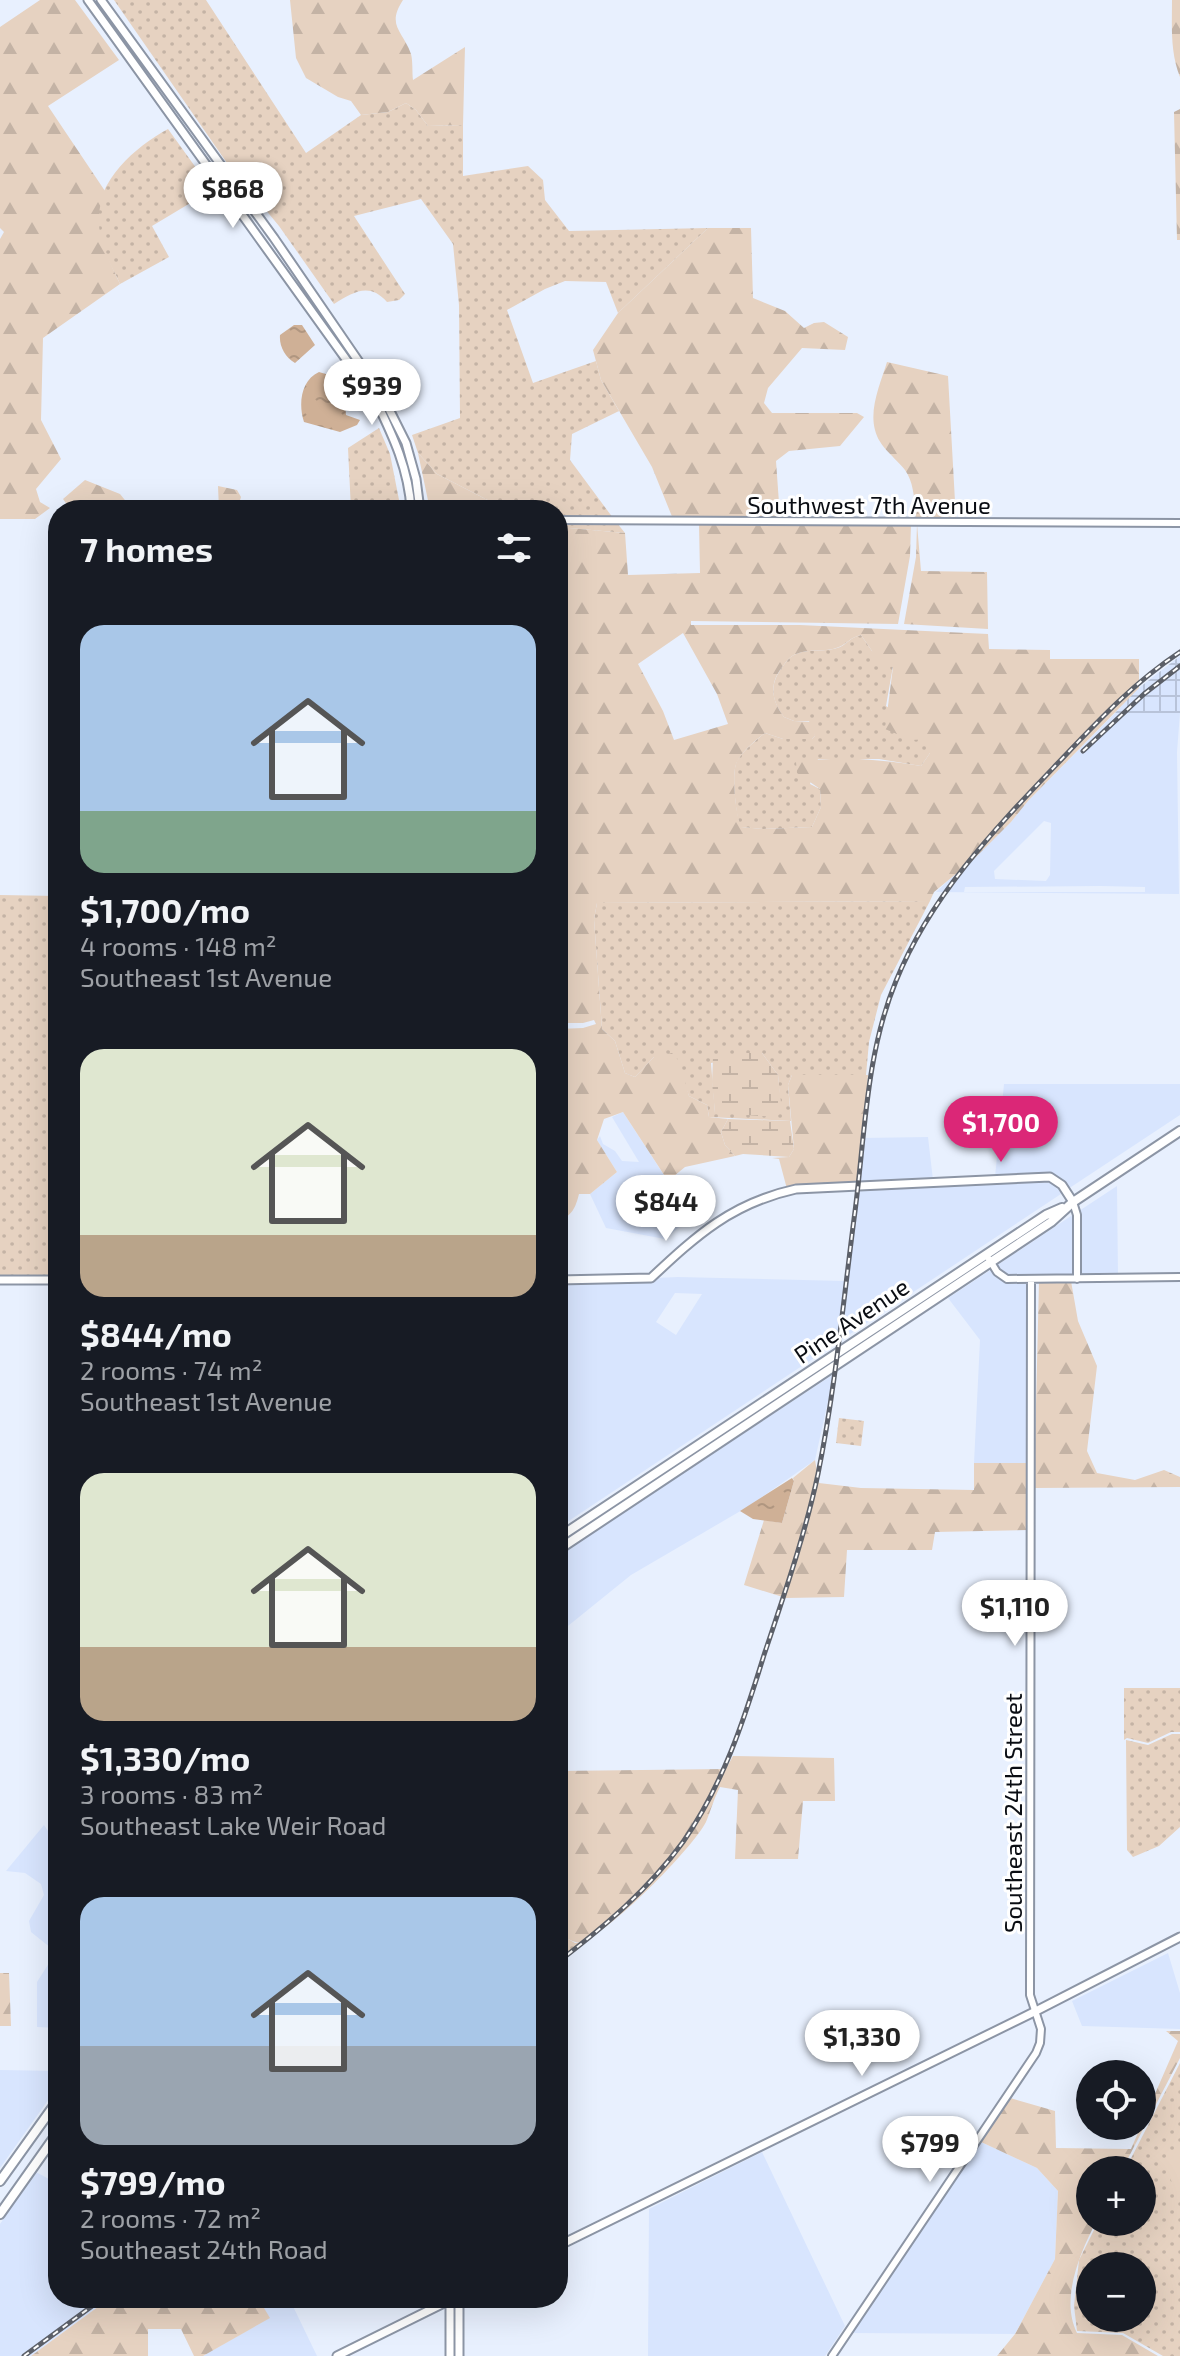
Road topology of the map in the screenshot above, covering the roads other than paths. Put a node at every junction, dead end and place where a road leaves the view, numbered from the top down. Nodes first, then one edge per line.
1 (88, 0) edge
2 (101, 0) edge
3 (409, 500) edge
4 (419, 500) edge
5 (568, 520) edge
6 (1180, 523) edge
7 (1180, 1131) edge
8 (1073, 1202) junction
9 (988, 1258) junction
10 (1180, 1277) edge
11 (1031, 1279) junction
12 (1077, 1279) junction
13 (0, 1280) edge
14 (48, 1280) edge
15 (568, 1280) edge
16 (656, 1478) junction
17 (568, 1532) edge
18 (568, 1543) edge
19 (1180, 1937) edge
20 (1036, 2011) junction
21 (48, 2114) edge
22 (48, 2146) edge
23 (0, 2181) edge
24 (0, 2214) edge
25 (568, 2241) edge
26 (435, 2308) edge
27 (453, 2308) edge
28 (454, 2308) edge
29 (337, 2356) edge
30 (450, 2356) edge
31 (459, 2356) edge
32 (832, 2356) edge

1 - 3 main road
2 - 4 main road
5 - 6 street, Southwest 7th Avenue
7 - 8 highway, Pine Avenue
8 - 9 highway, Pine Avenue
8 - 12 street
8 - 15 main road
9 - 11 street
9 - 16 highway, Pine Avenue
10 - 12 street
11 - 12 street
11 - 20 street, Southeast 24th Street
13 - 14 main road
16 - 17 highway
16 - 18 highway
19 - 20 main road
20 - 25 main road
20 - 32 street, Southeast 24th Street
21 - 23 highway
22 - 24 highway
26 - 29 main road
27 - 30 main road
28 - 31 main road

